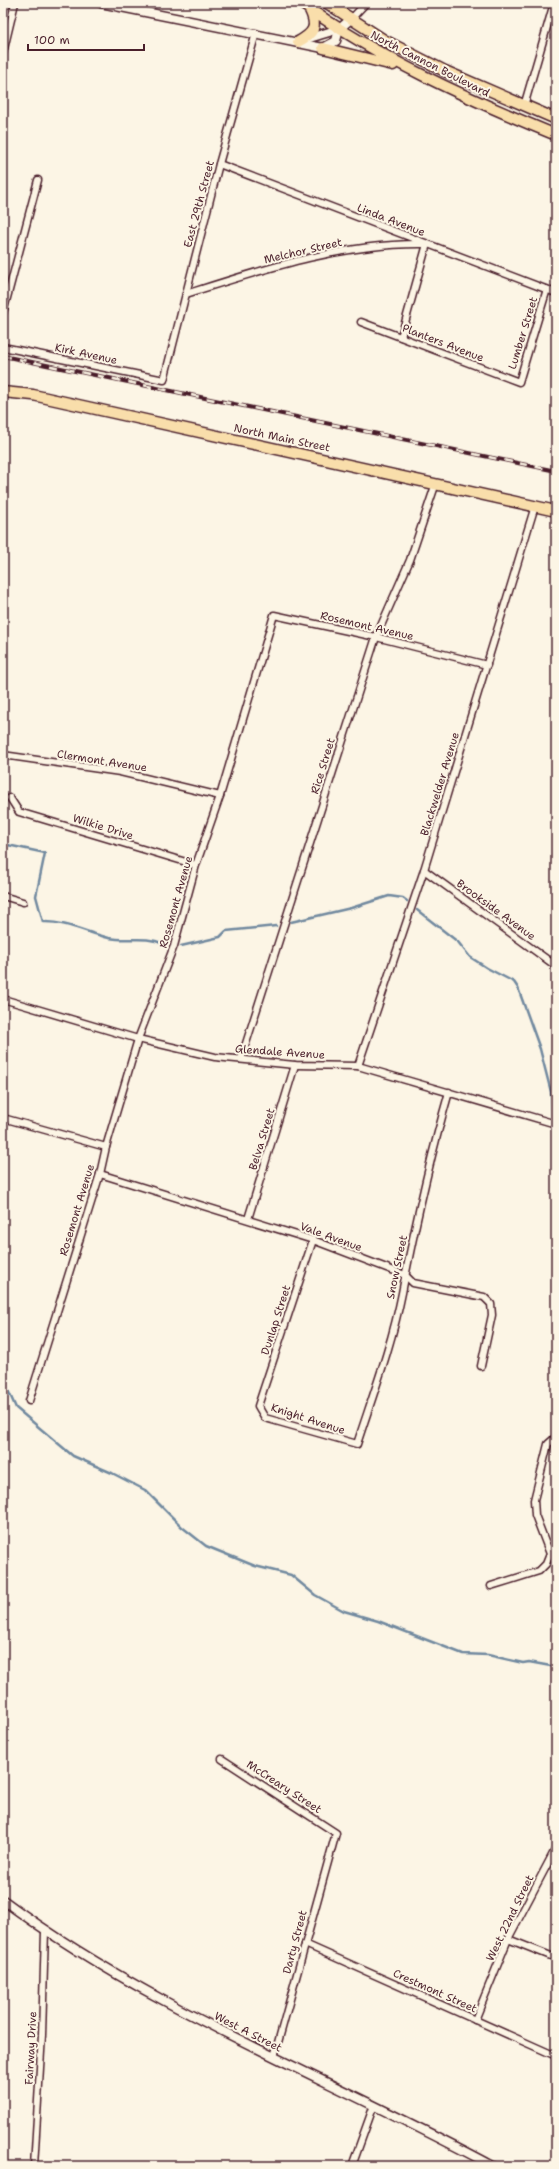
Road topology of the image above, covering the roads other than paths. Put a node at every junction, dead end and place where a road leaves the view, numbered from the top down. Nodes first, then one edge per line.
1 (15, 3) edge
2 (101, 3) edge
3 (301, 3) edge
4 (327, 3) edge
5 (366, 3) edge
6 (554, 3) edge
7 (310, 10) junction
8 (351, 19) junction
9 (338, 29) junction
10 (256, 33) junction
11 (298, 42) junction
12 (323, 48) junction
13 (3, 53) edge
14 (415, 72) junction
15 (524, 106) junction
16 (556, 119) edge
17 (556, 135) edge
18 (219, 164) junction
19 (38, 180) dead end
20 (427, 244) junction
21 (547, 289) junction
22 (556, 292) edge
23 (186, 294) junction
24 (3, 313) edge
25 (361, 322) dead end
26 (401, 337) junction
27 (3, 347) edge
28 (164, 380) joint
29 (519, 382) joint
30 (3, 392) edge
31 (436, 484) junction
32 (535, 506) junction
33 (556, 511) edge
34 (376, 637) junction
35 (486, 665) junction
36 (3, 755) edge
37 (220, 796) junction
38 (10, 798) dead end
39 (196, 865) junction
40 (424, 870) junction
41 (3, 896) edge
42 (23, 902) dead end
43 (556, 966) edge
44 (3, 999) edge
45 (138, 1039) junction
46 (241, 1059) junction
47 (295, 1065) junction
48 (358, 1066) junction
49 (449, 1092) junction
50 (3, 1118) edge
51 (556, 1124) edge
52 (106, 1147) junction
53 (100, 1174) junction
54 (248, 1219) junction
55 (313, 1240) junction
56 (405, 1275) junction
57 (481, 1366) dead end
58 (29, 1401) dead end
59 (258, 1406) joint
60 (556, 1437) edge
61 (357, 1444) joint
62 (490, 1586) dead end
63 (222, 1759) dead end
64 (336, 1833) joint
65 (556, 1848) edge
66 (3, 1900) edge
67 (44, 1931) junction
68 (508, 1939) junction
69 (305, 1944) junction
70 (556, 1958) edge
71 (475, 2020) junction
72 (556, 2056) edge
73 (274, 2057) junction
74 (374, 2105) junction
75 (34, 2166) edge
76 (352, 2166) edge
77 (493, 2166) edge

1 - 13 street
2 - 10 street
3 - 7 main road, North Cannon Boulevard
4 - 8 main road, North Cannon Boulevard
5 - 8 street
6 - 15 street
7 - 9 main road, North Cannon Boulevard
7 - 11 main road
8 - 9 street
8 - 15 main road, North Cannon Boulevard
9 - 11 street
9 - 12 street
9 - 14 main road, North Cannon Boulevard
10 - 11 street
10 - 18 street, East 29th Street
11 - 12 street
12 - 14 main road
14 - 17 main road, North Cannon Boulevard
15 - 16 main road, North Cannon Boulevard
18 - 20 street, Linda Avenue
18 - 23 street, East 29th Street
19 - 24 street
20 - 21 street, Linda Avenue
20 - 23 street, Melchor Street
20 - 26 street
21 - 22 street, Linda Avenue
21 - 29 street, Lumber Street
23 - 28 street, East 29th Street
25 - 26 street, Planters Avenue
26 - 29 street, Planters Avenue
27 - 28 street, Kirk Avenue
30 - 31 main road, North Main Street
31 - 32 main road, North Main Street
31 - 34 street, Rice Street
32 - 33 main road, North Main Street
32 - 35 street, Blackwelder Avenue
34 - 35 street, Rosemont Avenue
34 - 37 street, Rosemont Avenue
34 - 46 street, Rice Street
35 - 40 street, Blackwelder Avenue
36 - 37 street, Clermont Avenue
37 - 39 street, Rosemont Avenue
38 - 39 street, Wilkie Drive
39 - 45 street, Rosemont Avenue
40 - 43 street, Brookside Avenue
40 - 48 street, Blackwelder Avenue
41 - 42 street
44 - 45 street, Glendale Avenue
45 - 46 street, Glendale Avenue
45 - 52 street, Rosemont Avenue
46 - 47 street, Glendale Avenue
47 - 48 street, Glendale Avenue
47 - 54 street, Belva Street
48 - 49 street, Glendale Avenue
49 - 51 street, Glendale Avenue
49 - 56 street, Snow Street
50 - 52 street
52 - 53 street, Rosemont Avenue
53 - 54 street, Vale Avenue
53 - 58 street, Rosemont Avenue
54 - 55 street, Vale Avenue
55 - 56 street, Vale Avenue
55 - 59 street, Dunlap Street
56 - 57 street, Vale Avenue
56 - 61 street, Snow Street
59 - 61 street, Knight Avenue
60 - 62 street
63 - 64 street, McCreary Street
64 - 69 street, Darty Street
65 - 68 street, West 22nd Street
66 - 67 street, West A Street
67 - 73 street, West A Street
67 - 75 street, Fairway Drive
68 - 70 street
68 - 71 street, West 22nd Street
69 - 71 street, Crestmont Street
69 - 73 street, Darty Street
71 - 72 street, Crestmont Street
73 - 74 street, West A Street
74 - 76 street
74 - 77 street, West A Street

